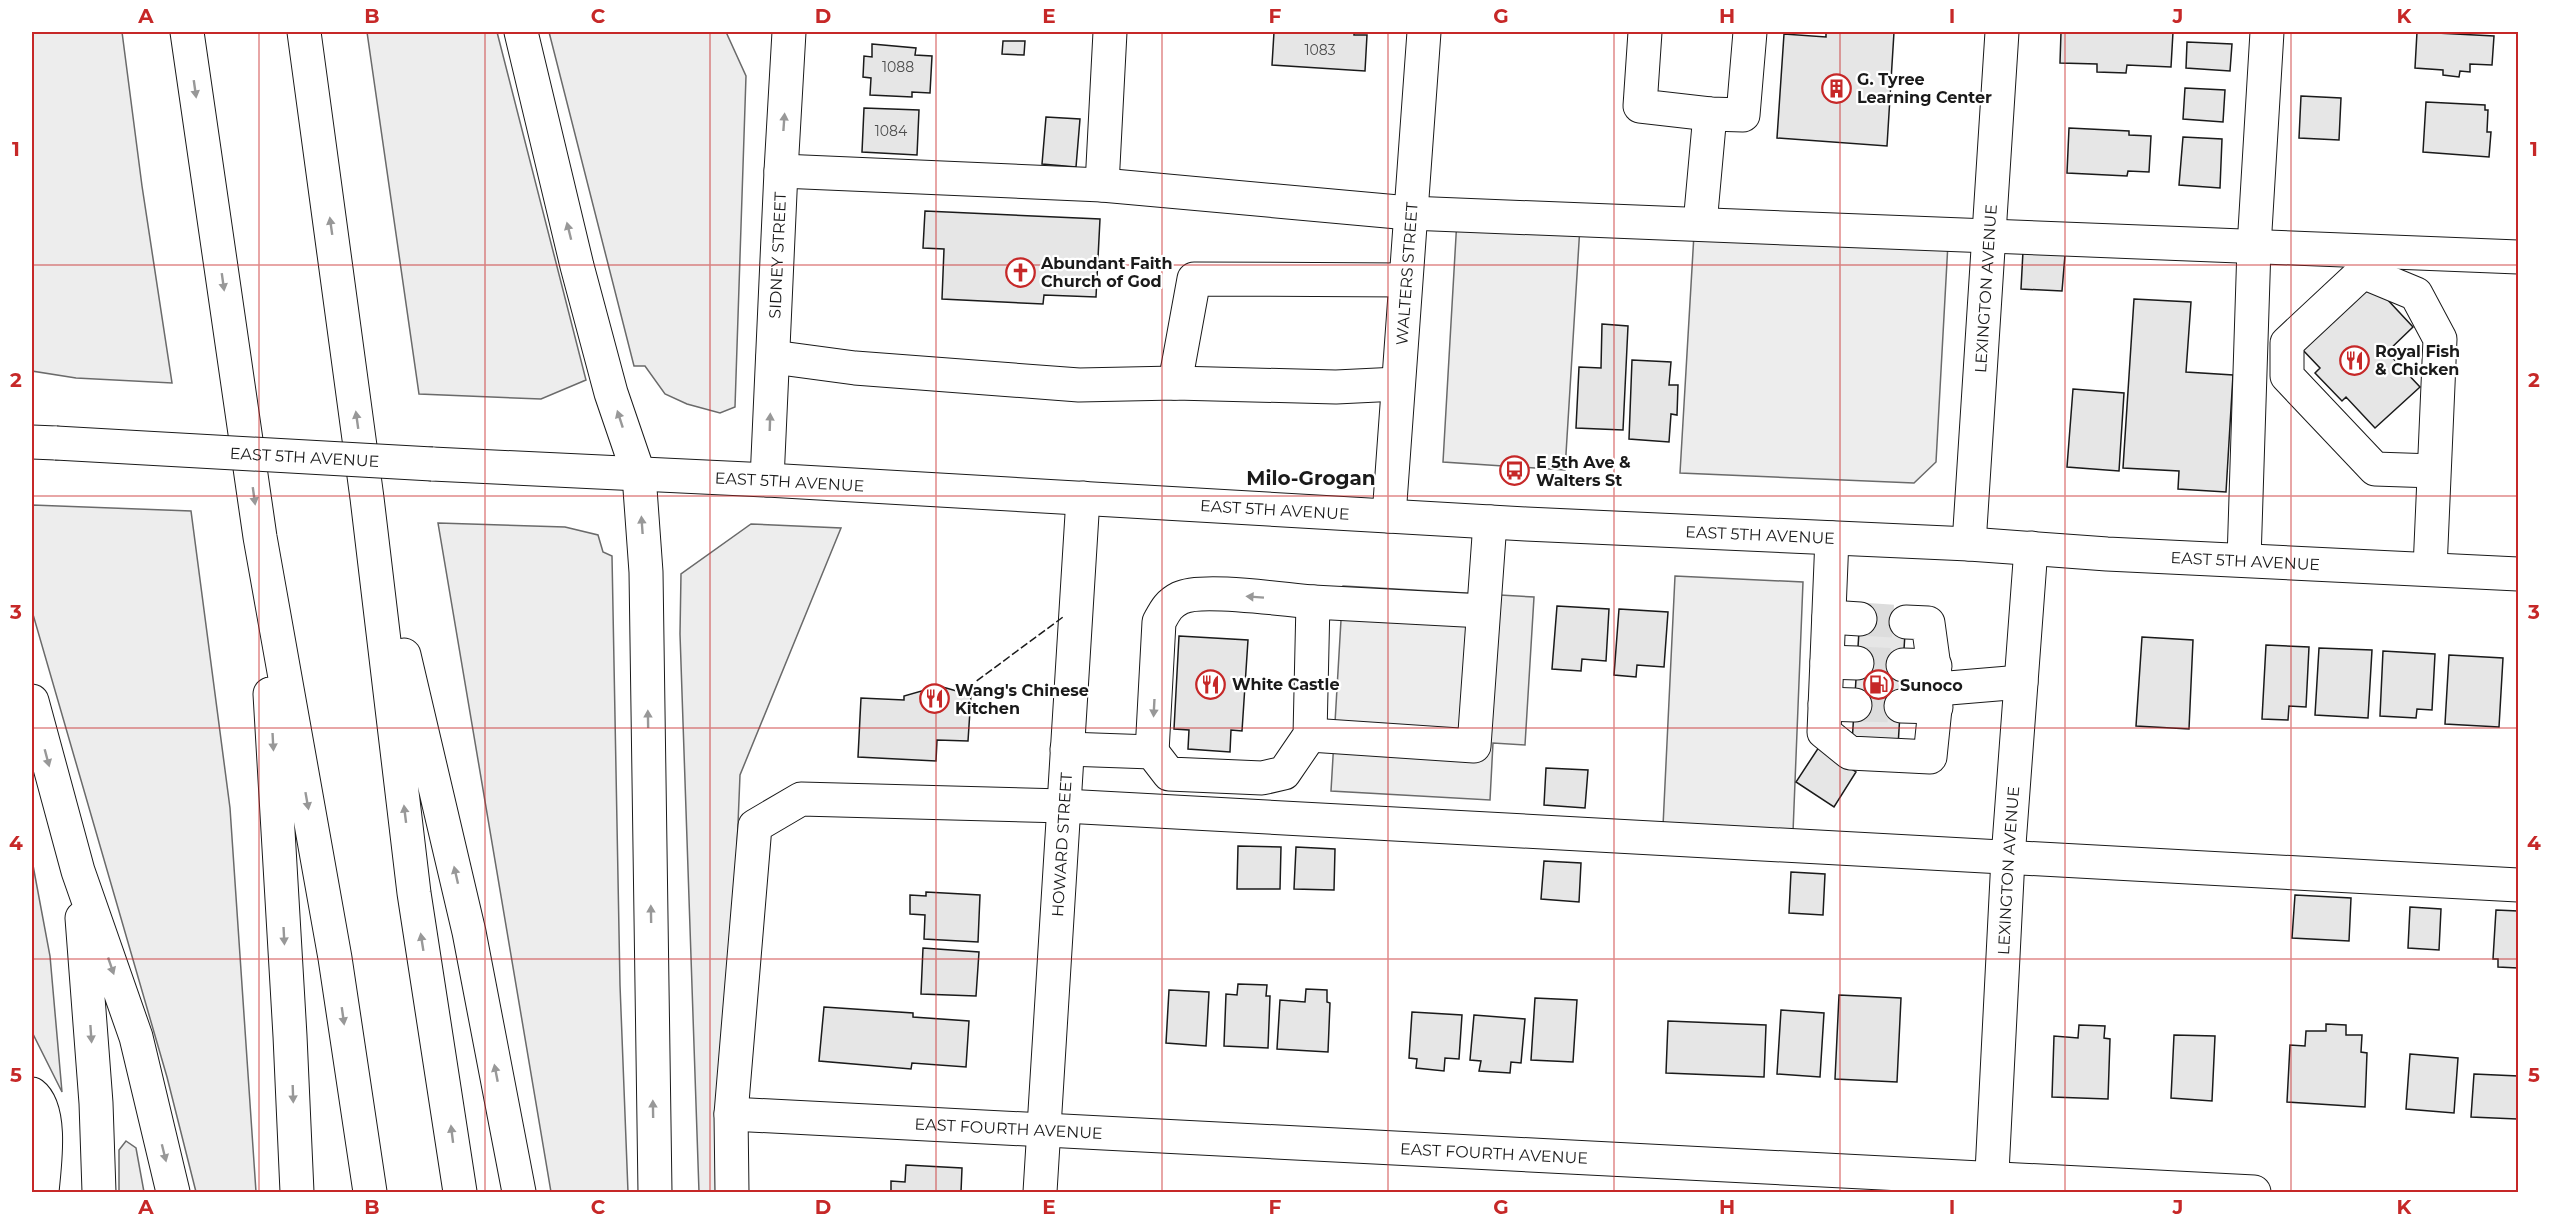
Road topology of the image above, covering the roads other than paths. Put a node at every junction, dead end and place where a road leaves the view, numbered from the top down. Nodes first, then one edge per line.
1 (187, 32) edge
2 (304, 32) edge
3 (521, 32) edge
4 (789, 32) edge
5 (1110, 32) edge
6 (1424, 32) edge
7 (1645, 32) edge
8 (1750, 32) edge
9 (2002, 32) edge
10 (2267, 32) edge
11 (1710, 114) junction
12 (781, 171) junction
13 (1102, 185) junction
14 (1409, 213) junction
15 (1700, 225) junction
16 (1988, 236) junction
17 (2254, 247) junction
18 (2518, 257) edge
19 (1405, 280) junction
20 (772, 357) junction
21 (1175, 383) junction
22 (1398, 384) junction
23 (44, 443) edge
24 (2434, 471) junction
25 (639, 475) junction
26 (767, 480) junction
27 (367, 498) junction
28 (1083, 498) junction
29 (1389, 516) junction
30 (1490, 522) junction
31 (260, 537) junction
32 (1832, 538) junction
33 (1969, 544) junction
34 (2031, 548) junction
35 (2244, 560) junction
36 (2430, 569) junction
37 (2518, 574) edge
38 (1313, 602) junction
39 (1483, 611) junction
40 (1905, 622) tunnel mouth
41 (1928, 682) junction
42 (2021, 682) junction
43 (32, 701) edge
44 (1901, 706) tunnel mouth
45 (1310, 735) junction
46 (1067, 749) junction
47 (1152, 752) junction
48 (1064, 806) junction
49 (2008, 858) junction
50 (78, 871) junction
51 (2518, 885) edge
52 (33, 1095) edge
53 (731, 1114) junction
54 (1043, 1130) junction
55 (1991, 1185) edge
56 (42, 1192) edge
57 (99, 1192) edge
58 (173, 1192) edge
59 (297, 1192) edge
60 (370, 1192) edge
61 (460, 1192) edge
62 (519, 1192) edge
63 (655, 1192) edge
64 (732, 1192) edge
65 (1040, 1192) edge
66 (2254, 1192) edge

1 -> 31 main road
27 -> 2 main road
25 -> 3 main road
12 -> 4 main road, SIDNEY STREET
5 - 13 main road
6 - 14 main road, WALTERS STREET
7 - 11 main road
8 - 11 main road
9 - 16 main road, LEXINGTON AVENUE
10 - 17 main road
11 - 15 main road
12 - 13 main road
12 - 20 main road, SIDNEY STREET
13 - 14 main road
14 - 15 main road
14 - 19 main road, WALTERS STREET
15 - 16 main road
16 - 17 main road
16 - 33 main road, LEXINGTON AVENUE
17 - 18 main road
17 - 35 main road
19 - 21 main road
19 - 22 main road, WALTERS STREET
20 - 21 main road
26 -> 20 main road, SIDNEY STREET
21 - 22 main road
22 - 29 main road, WALTERS STREET
23 - 25 main road, EAST 5TH AVENUE, bridge
24 - 24 main road
24 - 36 main road
25 - 26 main road, EAST 5TH AVENUE
63 -> 25 main road
26 - 28 main road, EAST 5TH AVENUE
61 -> 27 main road
62 -> 27 main road
28 - 29 main road, EAST 5TH AVENUE
28 - 46 main road, HOWARD STREET
29 - 30 main road, EAST 5TH AVENUE
30 - 32 main road, EAST 5TH AVENUE
30 - 39 main road
31 -> 59 main road
31 -> 60 main road
32 - 33 main road, EAST 5TH AVENUE
32 - 41 main road
33 - 34 main road, EAST 5TH AVENUE
34 - 35 main road, EAST 5TH AVENUE
34 - 42 main road, LEXINGTON AVENUE
35 - 36 main road, EAST 5TH AVENUE
36 - 37 main road, EAST 5TH AVENUE
38 - 39 main road
38 - 45 main road
38 -> 47 main road
39 - 45 main road
40 - 41 main road
41 - 42 main road
41 - 44 main road
42 - 49 main road, LEXINGTON AVENUE
43 -> 50 main road
45 - 47 main road
46 - 47 main road
46 - 48 main road, HOWARD STREET
48 - 49 main road
48 - 53 main road
48 - 54 main road, HOWARD STREET
49 - 51 main road
49 - 55 main road, LEXINGTON AVENUE
50 -> 57 main road
50 -> 58 main road
52 - 56 main road
53 - 54 main road, EAST FOURTH AVENUE
53 - 64 main road
54 - 55 main road, EAST FOURTH AVENUE
54 - 65 main road, HOWARD STREET
55 - 66 main road, EAST FOURTH AVENUE

